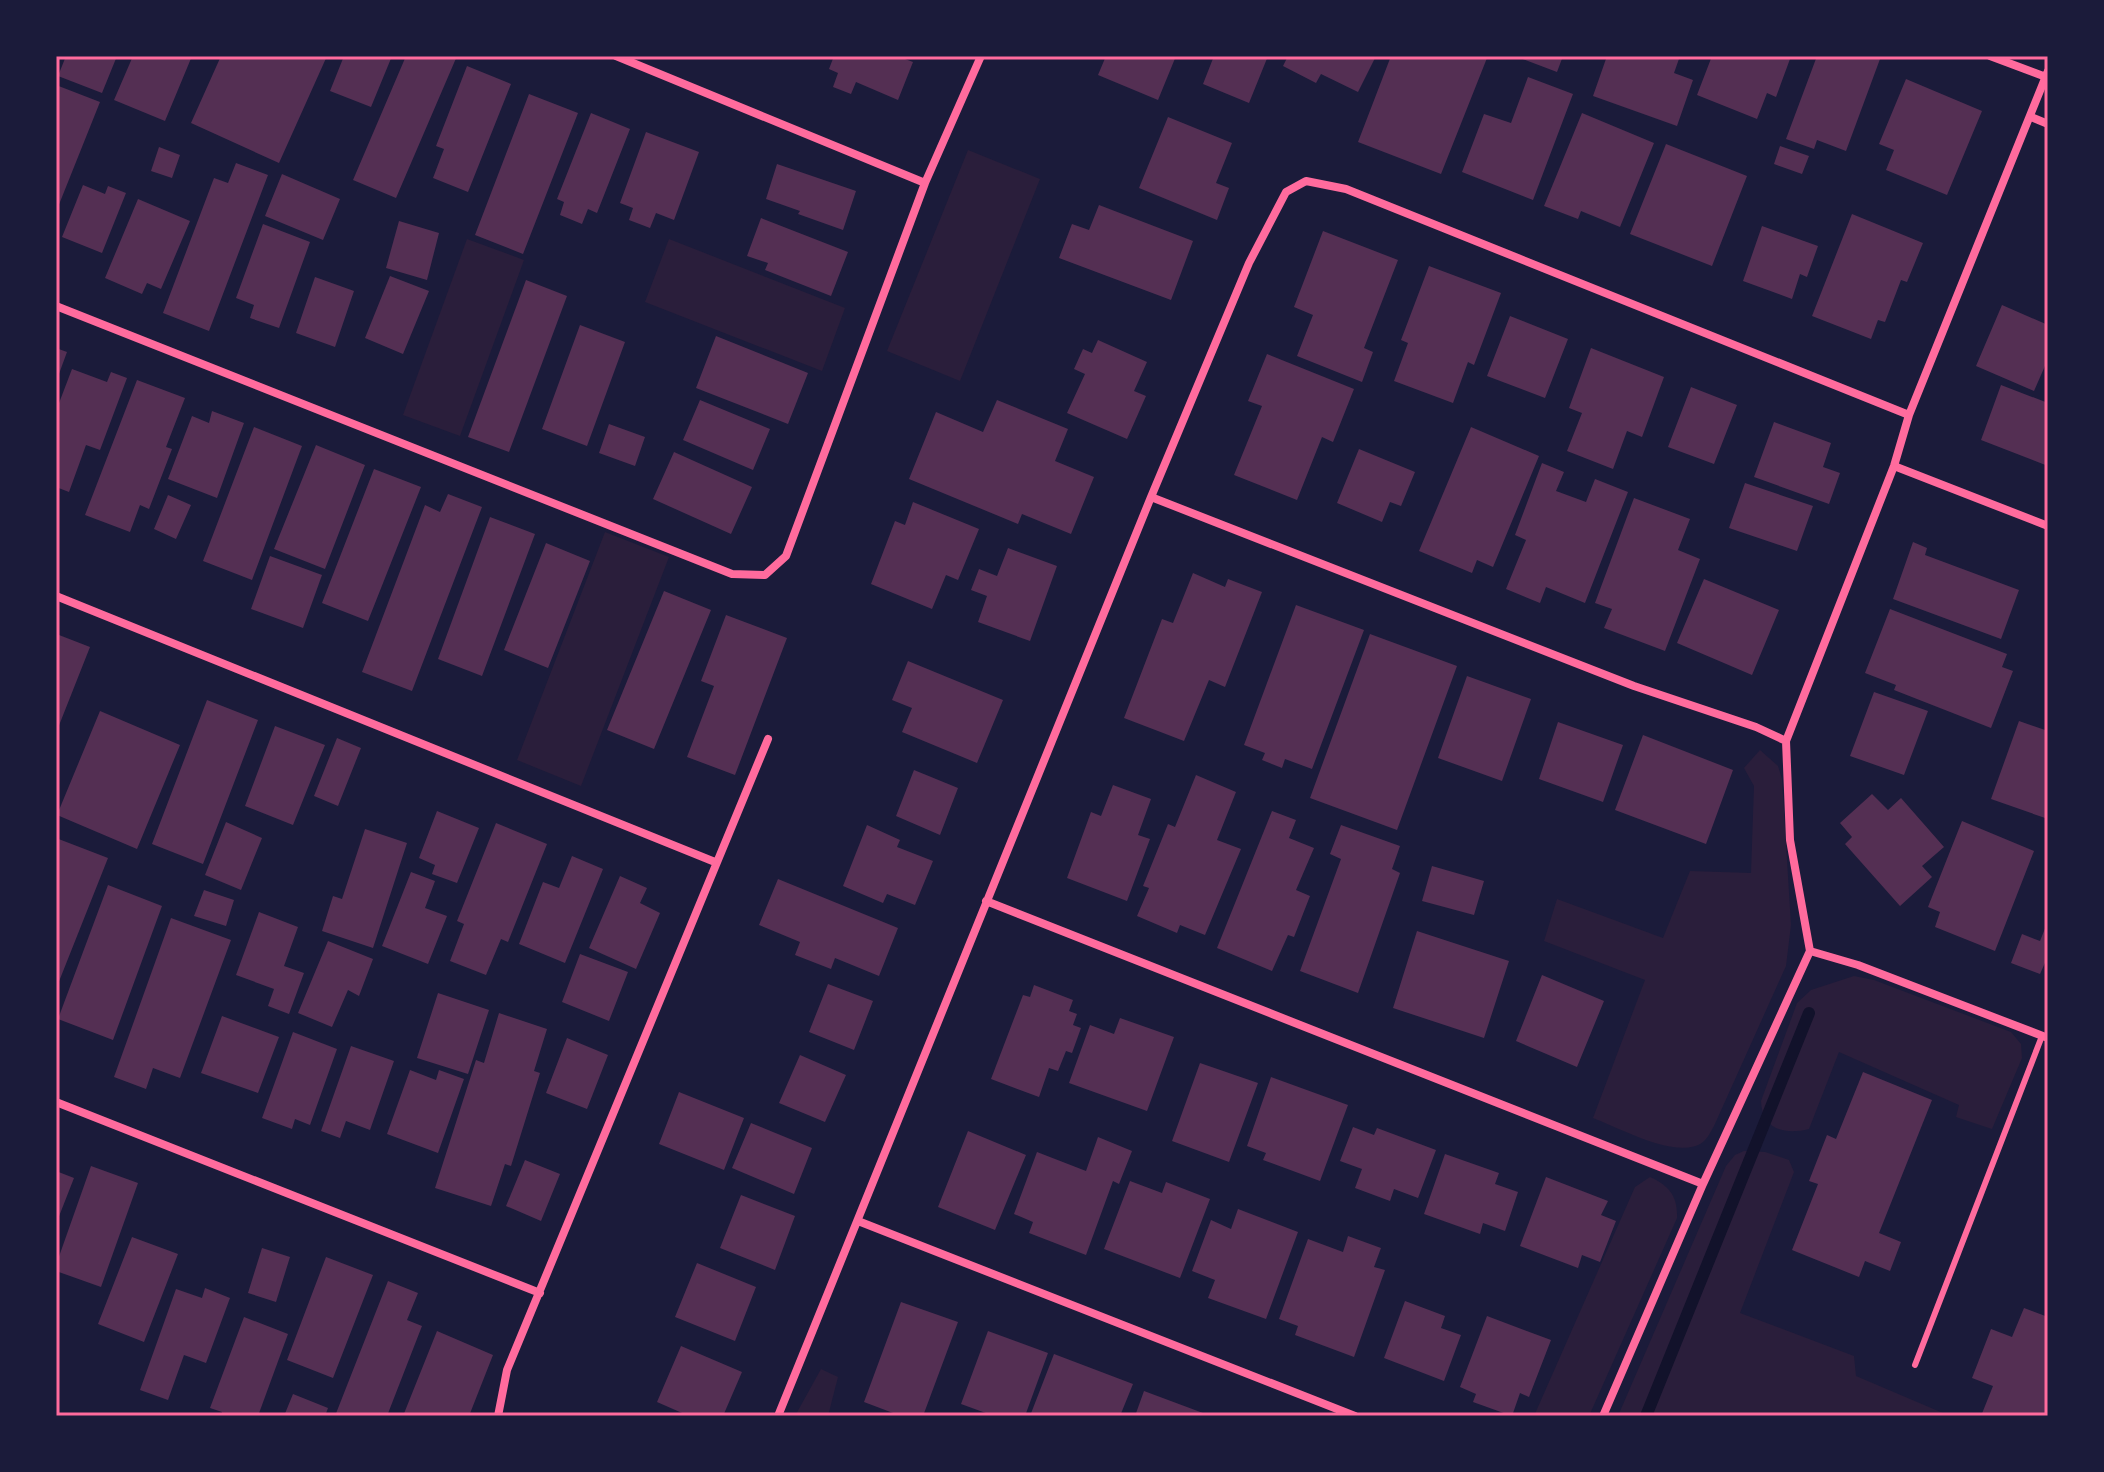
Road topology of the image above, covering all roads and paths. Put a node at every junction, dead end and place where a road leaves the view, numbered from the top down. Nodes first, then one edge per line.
1 (616, 56) edge
2 (981, 56) edge
3 (1990, 56) edge
4 (2047, 74) edge
5 (2031, 117) junction
6 (2048, 124) edge
7 (925, 183) junction
8 (56, 306) edge
9 (1909, 415) junction
10 (1894, 466) junction
11 (1151, 497) junction
12 (2048, 526) edge
13 (56, 596) edge
14 (768, 739) dead end
15 (1786, 741) junction
16 (715, 862) junction
17 (986, 901) junction
18 (1810, 951) junction
19 (2045, 1037) edge
20 (56, 1102) edge
21 (1703, 1184) junction
22 (858, 1221) junction
23 (540, 1293) junction
24 (1915, 1365) dead end
25 (498, 1416) edge
26 (778, 1416) edge
27 (1355, 1416) edge
28 (1603, 1416) edge

1 - 7 street
2 - 7 street
3 - 4 street
4 - 5 street
5 - 6 street
5 - 9 street
7 - 8 street
9 - 10 street
9 - 11 street
10 - 12 street
10 - 15 street
11 - 15 street
11 - 17 street
13 - 16 street
14 - 16 street
15 - 18 street
16 - 23 street
17 - 21 street
17 - 22 street
18 - 19 street
18 - 21 street
19 - 24 lane
20 - 23 street
21 - 28 street
22 - 26 street
22 - 27 street
23 - 25 street

